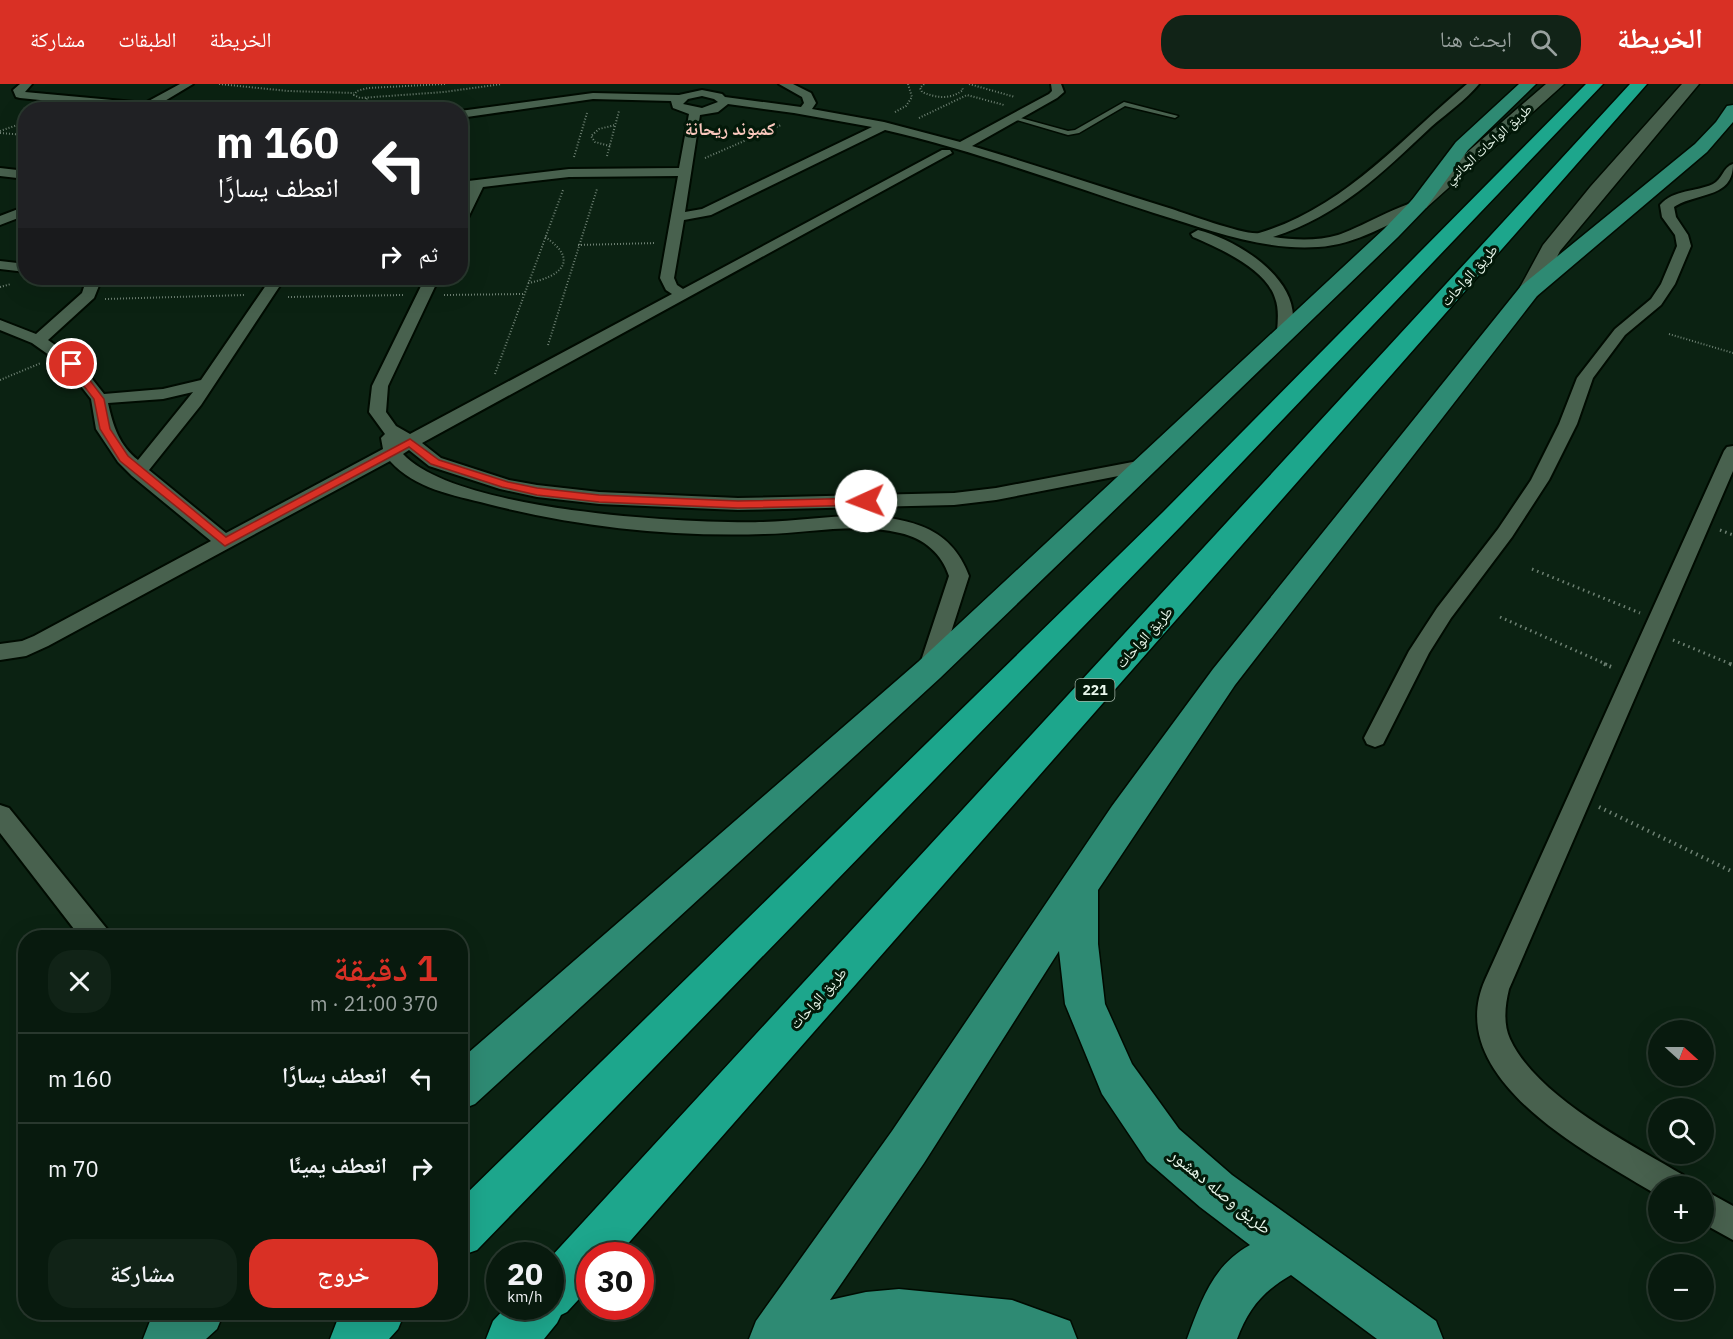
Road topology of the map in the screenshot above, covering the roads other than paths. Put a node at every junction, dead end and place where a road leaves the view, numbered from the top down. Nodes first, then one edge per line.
1 (27, 84) edge
2 (188, 84) edge
3 (784, 84) edge
4 (1056, 84) edge
5 (1474, 84) edge
6 (1528, 84) edge
7 (1556, 84) edge
8 (1595, 84) edge
9 (1639, 84) edge
10 (1691, 84) edge
11 (703, 89) edge
12 (28, 99) junction
13 (58, 100) junction
14 (678, 101) junction
15 (8, 102) dead end
16 (69, 102) edge
17 (80, 102) edge
18 (156, 102) edge
19 (722, 104) junction
20 (1733, 110) edge
21 (805, 111) junction
22 (695, 112) junction
23 (468, 114) edge
24 (1175, 116) dead end
25 (1013, 118) junction
26 (468, 120) edge
27 (881, 128) junction
28 (954, 150) junction
29 (1733, 168) edge
30 (685, 170) junction
31 (0, 172) edge
32 (18, 174) edge
33 (478, 184) junction
34 (468, 185) edge
35 (1082, 190) junction
36 (468, 203) edge
37 (1419, 204) junction
38 (18, 213) edge
39 (677, 217) junction
40 (0, 221) edge
41 (1255, 237) junction
42 (0, 266) edge
43 (18, 267) edge
44 (93, 285) edge
45 (273, 285) edge
46 (429, 285) edge
47 (1529, 291) junction
48 (683, 295) junction
49 (0, 325) edge
50 (1285, 331) junction
51 (38, 340) junction
52 (206, 384) junction
53 (99, 399) junction
54 (390, 430) junction
55 (410, 442) junction
56 (1733, 451) edge
57 (392, 452) junction
58 (1143, 466) junction
59 (138, 472) junction
60 (537, 491) junction
61 (525, 507) junction
62 (225, 542) junction
63 (0, 652) edge
64 (929, 670) junction
65 (1375, 738) dead end
66 (0, 815) edge
67 (1080, 885) junction
68 (92, 930) edge
69 (468, 1082) edge
70 (1656, 1176) edge
71 (1714, 1212) edge
72 (1733, 1224) edge
73 (468, 1225) edge
74 (1293, 1249) junction
75 (564, 1279) edge
76 (191, 1320) edge
77 (373, 1320) edge
78 (528, 1320) edge
79 (775, 1337) edge
80 (168, 1339) edge
81 (355, 1339) edge
82 (511, 1339) edge
83 (1052, 1339) edge
84 (1212, 1339) edge
85 (1418, 1339) edge

1 - 12 street
2 - 18 street
3 - 21 street
4 - 25 street
5 - 41 street
6 - 37 main road
7 - 37 street, طريق الواحات الجانبي
8 - 73 highway
9 - 75 highway, طريق الواحات / 221
10 - 47 street
11 - 14 street
11 - 19 street
12 - 13 street
12 - 15 street
13 - 16 street
13 - 17 street
14 - 22 street
14 - 23 street
14 - 26 street
19 - 21 street
19 - 22 street
19 - 27 street
20 - 47 main road
21 - 27 street
22 - 30 street
24 - 25 lane
25 - 28 street
27 - 28 street
27 - 28 street
27 - 39 street
28 - 35 street
28 - 48 street
29 - 65 street
30 - 33 street
30 - 39 street
31 - 32 street
33 - 34 street
33 - 36 street
35 - 41 street
35 - 50 street
37 - 41 street
37 - 50 main road
38 - 40 street
39 - 48 street
42 - 43 street
44 - 51 street
45 - 52 street
46 - 54 street
47 - 67 main road
48 - 55 street
49 - 51 street
50 - 58 main road
51 - 53 street
52 - 53 street
52 - 59 street
53 - 59 street
54 - 55 street
54 - 57 street
55 - 57 street
55 - 60 street
56 - 70 street
57 - 61 street
57 - 62 street
58 - 60 street
58 - 64 main road
59 - 62 street
60 - 61 street
61 - 64 street
62 - 63 street
64 - 69 main road
66 - 68 street
67 - 74 main road, طريق وصله دهشور
67 - 79 main road
71 - 72 street
74 - 84 main road
74 - 85 main road, طريق وصله دهشور
76 - 80 main road
77 - 81 highway
78 - 82 highway
79 - 83 main road

